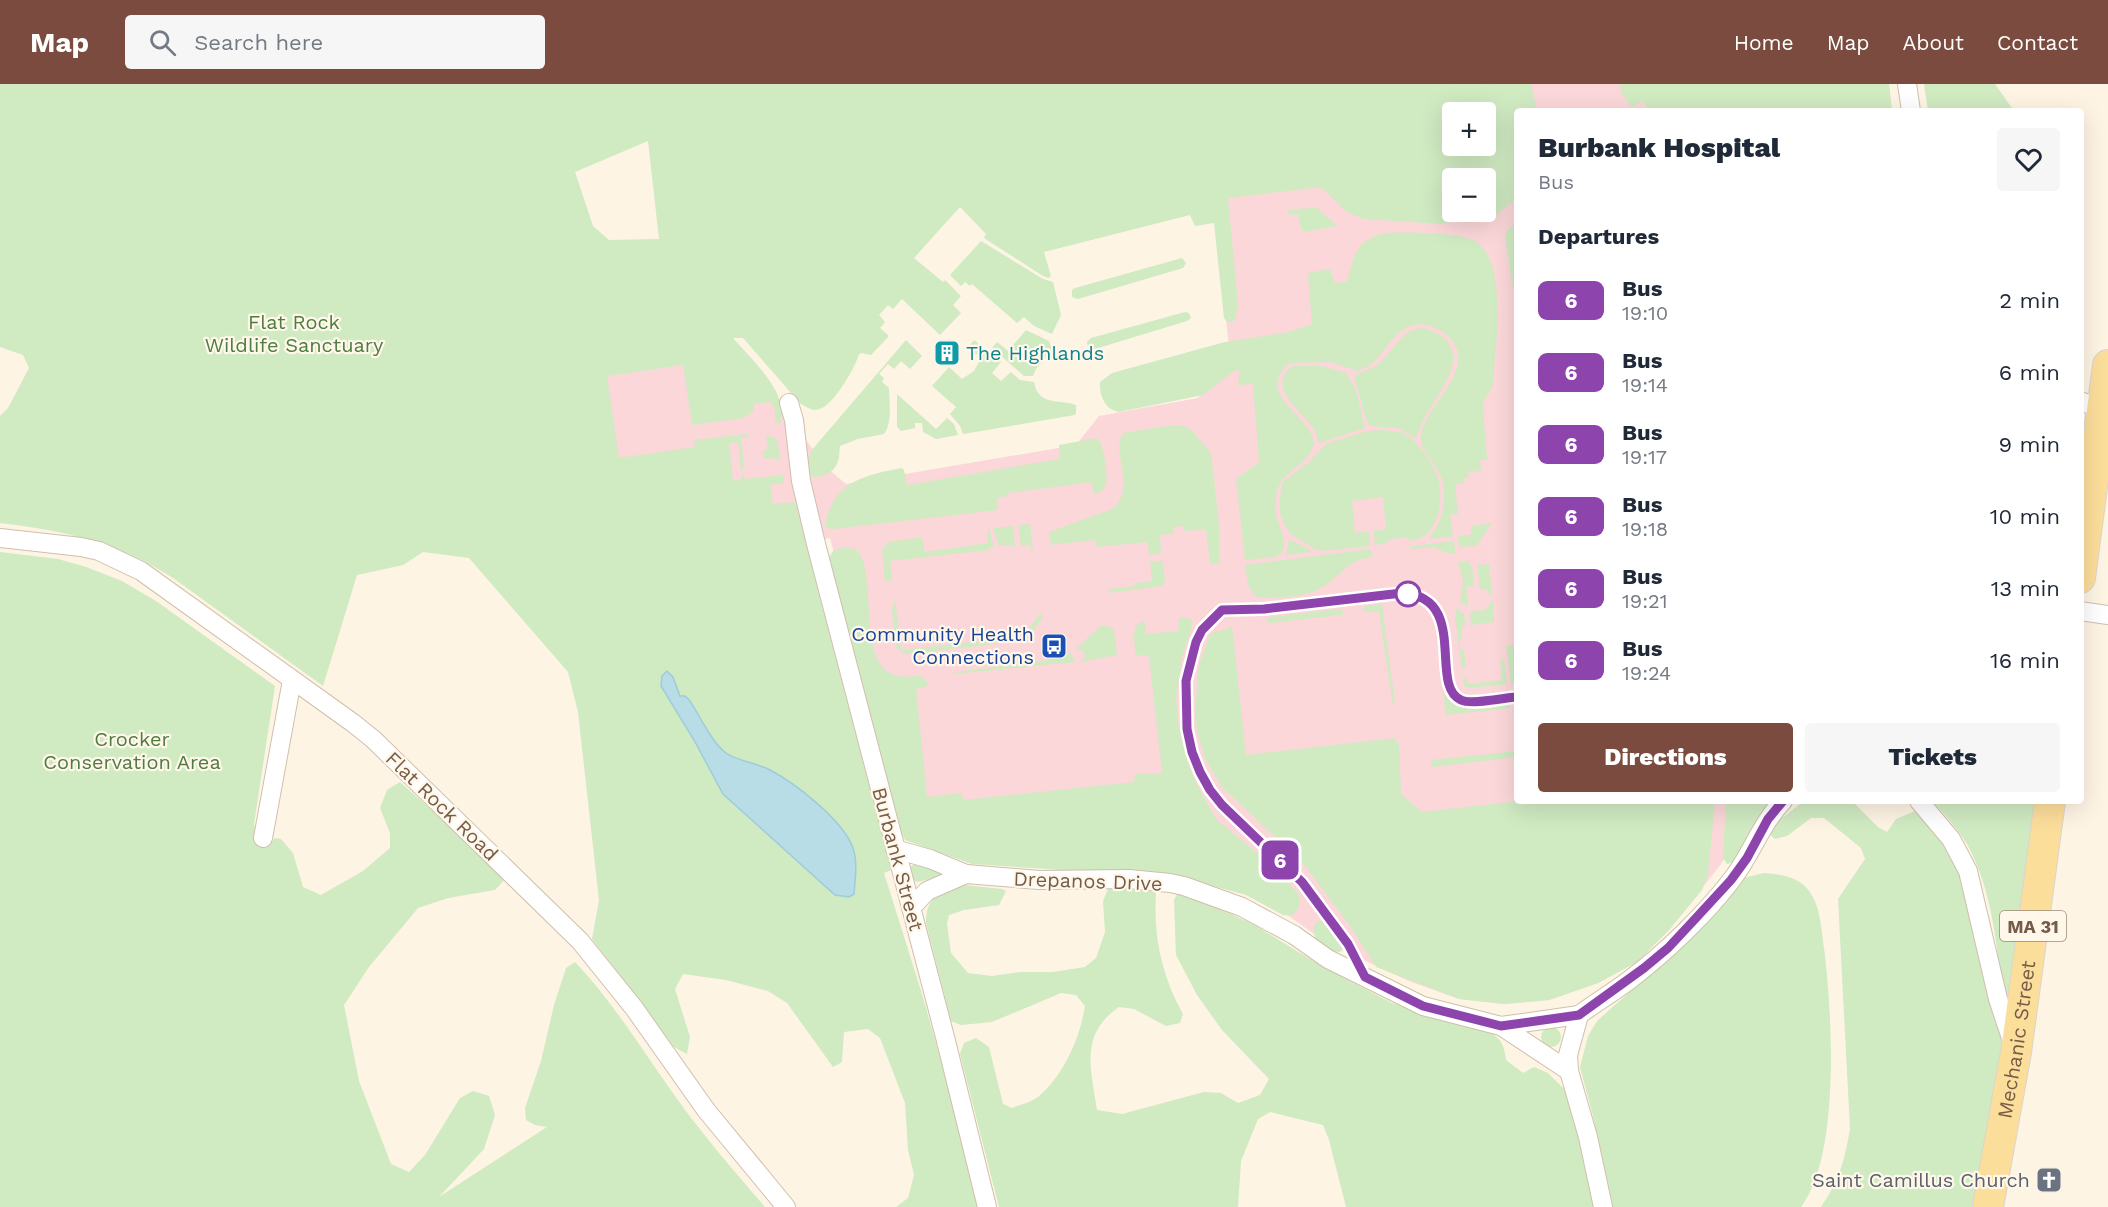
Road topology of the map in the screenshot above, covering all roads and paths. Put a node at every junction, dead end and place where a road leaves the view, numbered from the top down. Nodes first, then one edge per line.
1 (1907, 84) edge
2 (1911, 108) edge
3 (2108, 365) edge
4 (789, 403) dead end
5 (2091, 405) edge
6 (2084, 515) edge
7 (0, 538) edge
8 (2084, 612) edge
9 (2108, 615) edge
10 (292, 680) junction
11 (1780, 804) edge
12 (1922, 804) edge
13 (2050, 804) edge
14 (263, 838) dead end
15 (895, 849) junction
16 (966, 874) junction
17 (911, 908) junction
18 (1579, 1015) junction
19 (1501, 1026) junction
20 (2016, 1052) junction
21 (1569, 1071) junction
22 (786, 1207) edge
23 (987, 1207) edge
24 (1603, 1207) edge
25 (1988, 1207) edge

1 - 2 street
3 - 5 main road
4 - 15 street, Burbank Street
5 - 6 main road
7 - 10 street, Flat Rock Road
8 - 9 street
10 - 14 street
10 - 22 street, Flat Rock Road
11 - 18 street
12 - 20 street
13 - 20 main road, Mechanic Street / MA 31
15 - 16 street, Drepanos Drive
15 - 17 street, Burbank Street
16 - 17 street, Drepanos Drive
16 - 19 street, Drepanos Drive
17 - 23 street, Burbank Street
18 - 19 street, Drepanos Drive
18 - 21 street
19 - 21 street, Drepanos Drive
20 - 25 main road, Mechanic Street / MA 31
21 - 24 street

